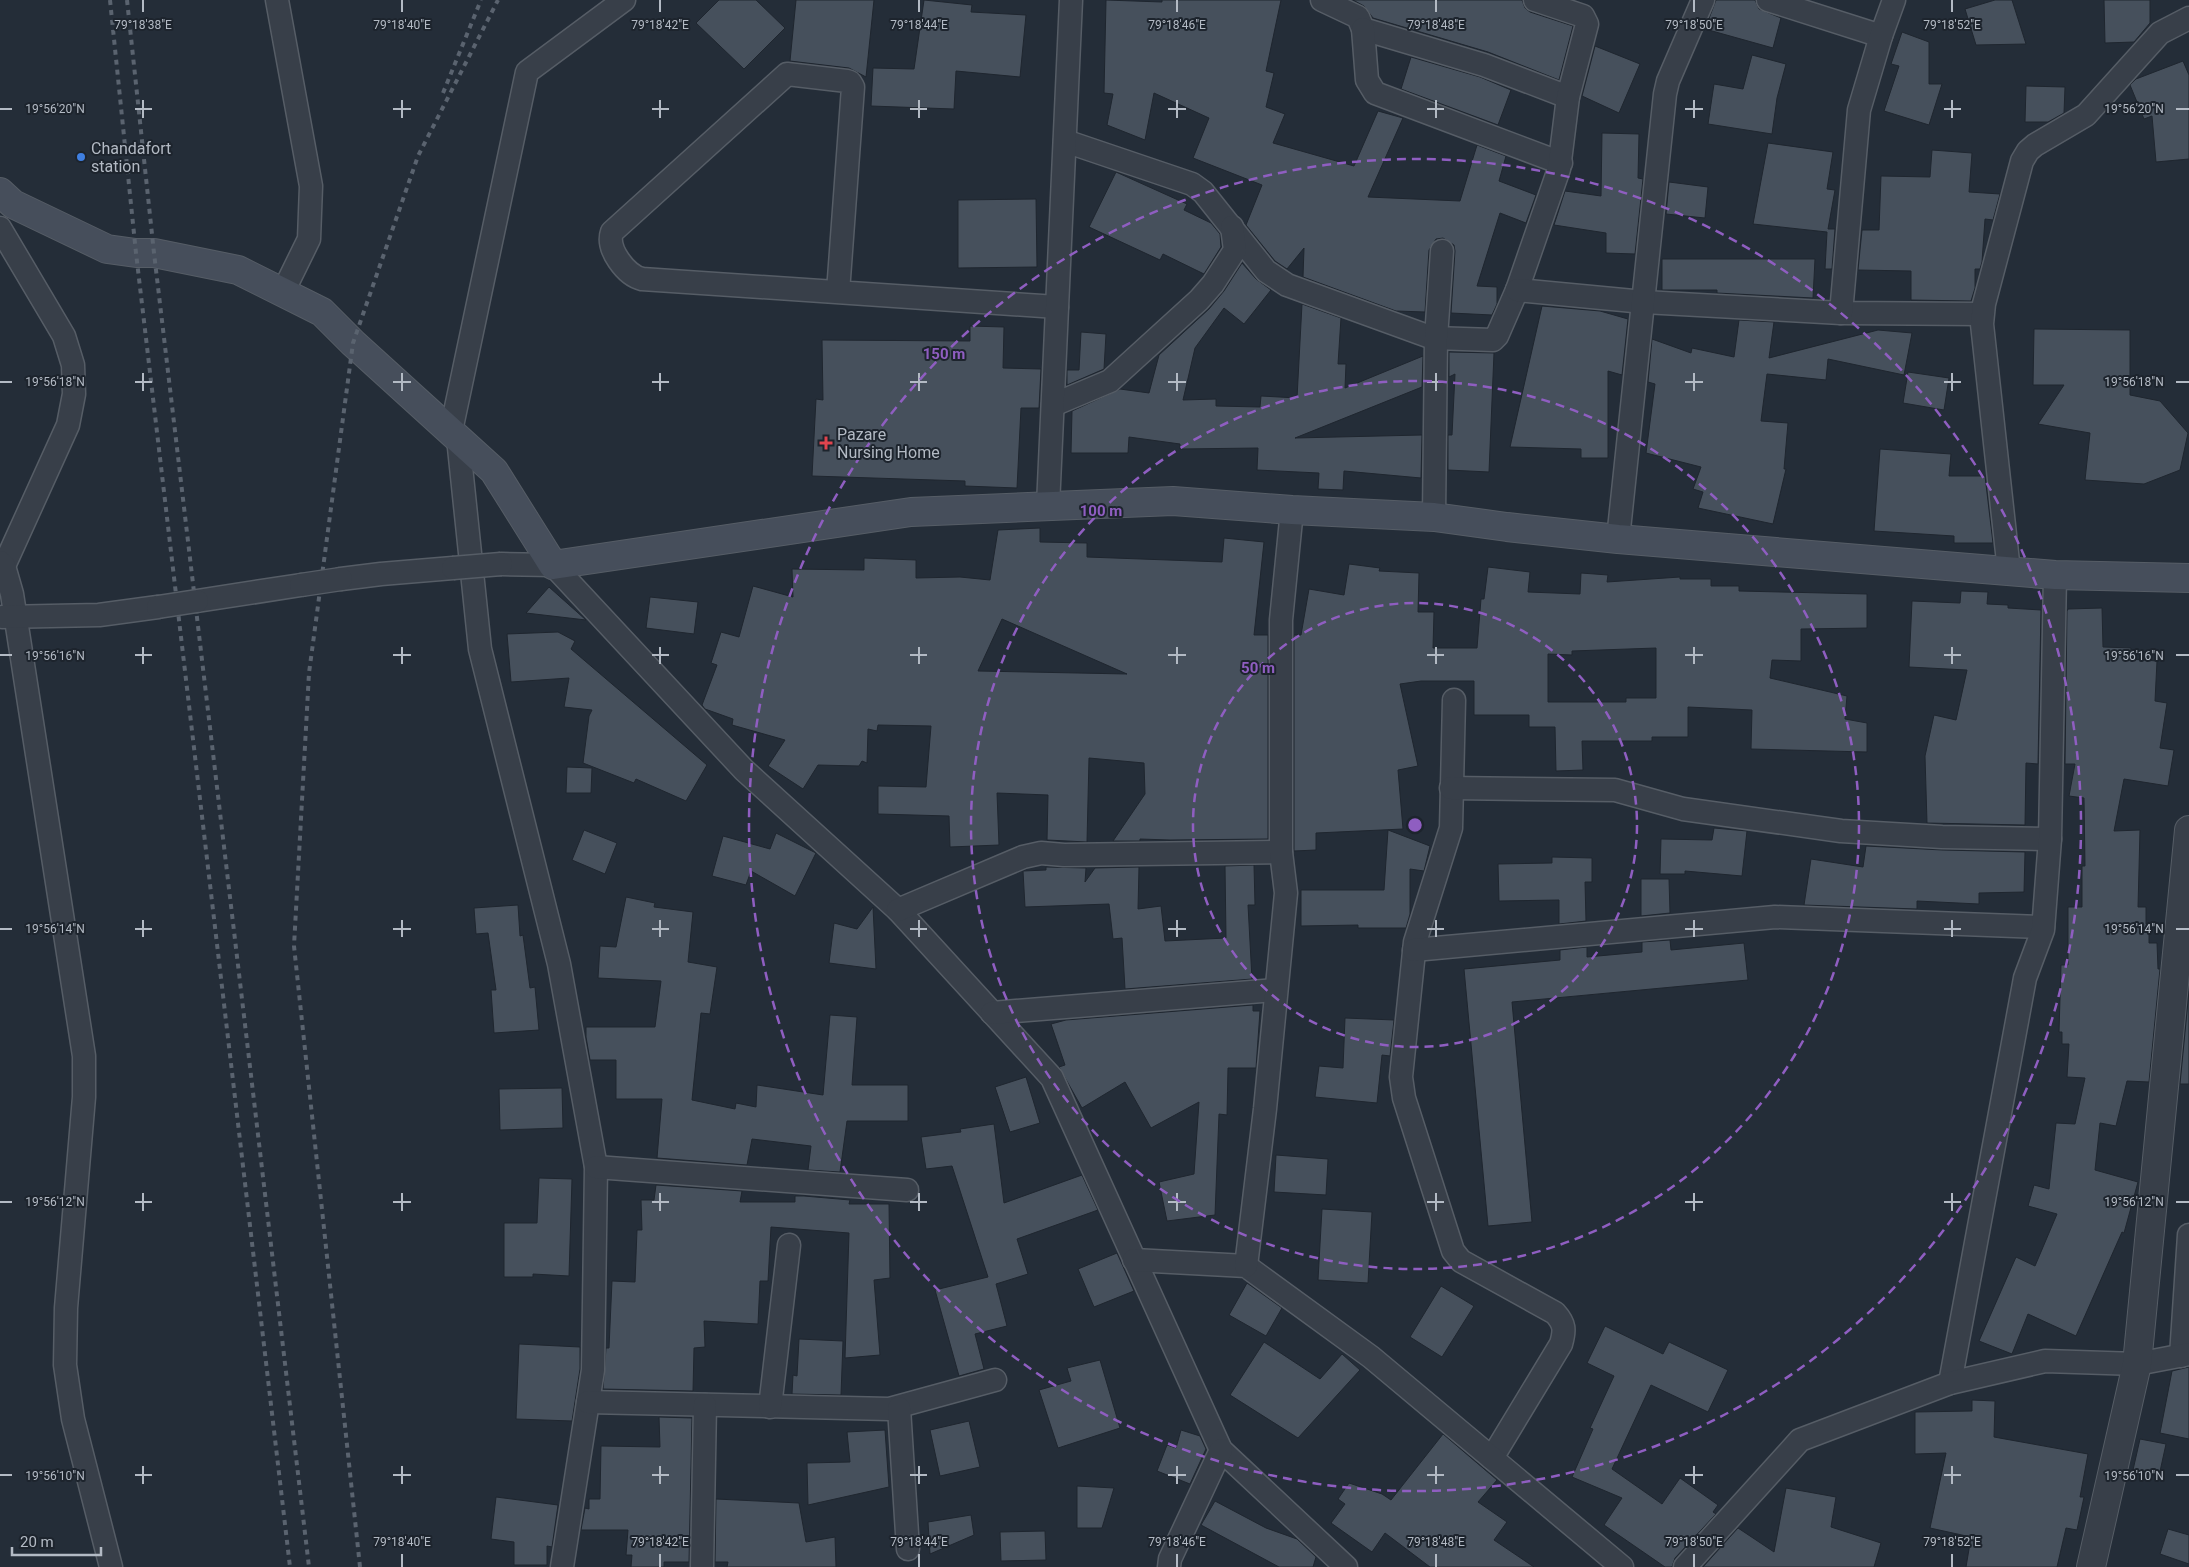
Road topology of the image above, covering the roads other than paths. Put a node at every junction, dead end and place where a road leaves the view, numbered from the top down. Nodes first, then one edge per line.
1 (277, 0) edge
2 (624, 0) edge
3 (1071, 0) edge
4 (1322, 0) edge
5 (1534, 0) edge
6 (1703, 0) edge
7 (1768, 0) edge
8 (1894, 0) edge
9 (2189, 18) edge
10 (1363, 29) junction
11 (1881, 36) junction
12 (1568, 97) junction
13 (1065, 141) junction
14 (1560, 163) junction
15 (4, 201) edge
16 (1232, 227) junction
17 (0, 228) edge
18 (1442, 251) dead end
19 (1517, 290) junction
20 (283, 292) junction
21 (838, 292) junction
22 (1644, 302) junction
23 (1057, 307) junction
24 (1841, 313) junction
25 (1982, 314) junction
26 (1436, 338) junction
27 (1053, 405) junction
28 (454, 435) junction
29 (1048, 506) junction
30 (1292, 510) junction
31 (1434, 517) junction
32 (1618, 539) junction
33 (2, 564) edge
34 (554, 565) junction
35 (2009, 571) junction
36 (2056, 575) junction
37 (2189, 578) edge
38 (8, 617) edge
39 (1454, 700) dead end
40 (1451, 788) junction
41 (2189, 830) edge
42 (2050, 839) junction
43 (1281, 852) junction
44 (898, 910) junction
45 (2043, 927) junction
46 (1414, 950) junction
47 (1276, 990) junction
48 (992, 1013) junction
49 (596, 1167) junction
50 (907, 1190) dead end
51 (2189, 1235) edge
52 (789, 1244) dead end
53 (1134, 1260) junction
54 (1246, 1266) junction
55 (2185, 1355) edge
56 (2137, 1364) junction
57 (995, 1380) dead end
58 (1950, 1383) junction
59 (588, 1402) junction
60 (705, 1405) junction
61 (770, 1407) junction
62 (899, 1408) junction
63 (1221, 1450) junction
64 (1492, 1458) junction
65 (908, 1550) dead end
66 (1609, 1563) edge
67 (111, 1567) edge
68 (562, 1567) edge
69 (702, 1567) edge
70 (1169, 1567) edge
71 (1346, 1567) edge
72 (1685, 1567) edge
73 (2091, 1567) edge

1 - 20 street
2 - 28 street
3 - 13 street
4 - 10 street
5 - 12 street
6 - 22 street
7 - 11 street
8 - 11 street
9 - 25 street
10 - 12 street
10 - 14 street
11 - 24 street
12 - 14 street
13 - 16 street
13 - 23 street
14 - 19 street
15 - 20 main road
16 - 26 street
16 - 27 street
17 - 33 street
18 - 26 street
19 - 22 street
19 - 26 street
20 - 28 main road
21 - 21 street
21 - 23 street
22 - 24 street
22 - 32 street
23 - 27 street
24 - 25 street
25 - 35 street
26 - 31 street
27 - 29 street
28 - 34 main road
28 - 49 street
29 - 30 main road
29 - 34 main road
30 - 31 main road
30 - 43 street
31 - 32 main road
32 - 35 main road
33 - 38 street
34 - 38 street, bridge
34 - 44 street
35 - 36 main road
36 - 37 main road
36 - 42 street
38 - 67 street
39 - 40 street
40 - 42 street
40 - 46 street
41 - 56 street
42 - 45 street
43 - 44 street
43 - 47 street
44 - 48 street
45 - 46 street
45 - 58 street
46 - 64 street
47 - 48 street
47 - 54 street
48 - 53 street
49 - 50 street
49 - 59 street
51 - 55 street
52 - 61 street
53 - 54 street
53 - 63 street
54 - 64 street
55 - 56 street
56 - 58 street
56 - 73 street
57 - 62 street
58 - 72 street
59 - 60 street
59 - 68 street
60 - 61 street
60 - 69 street
61 - 62 street
62 - 65 street
63 - 70 street
63 - 71 street
64 - 66 street

